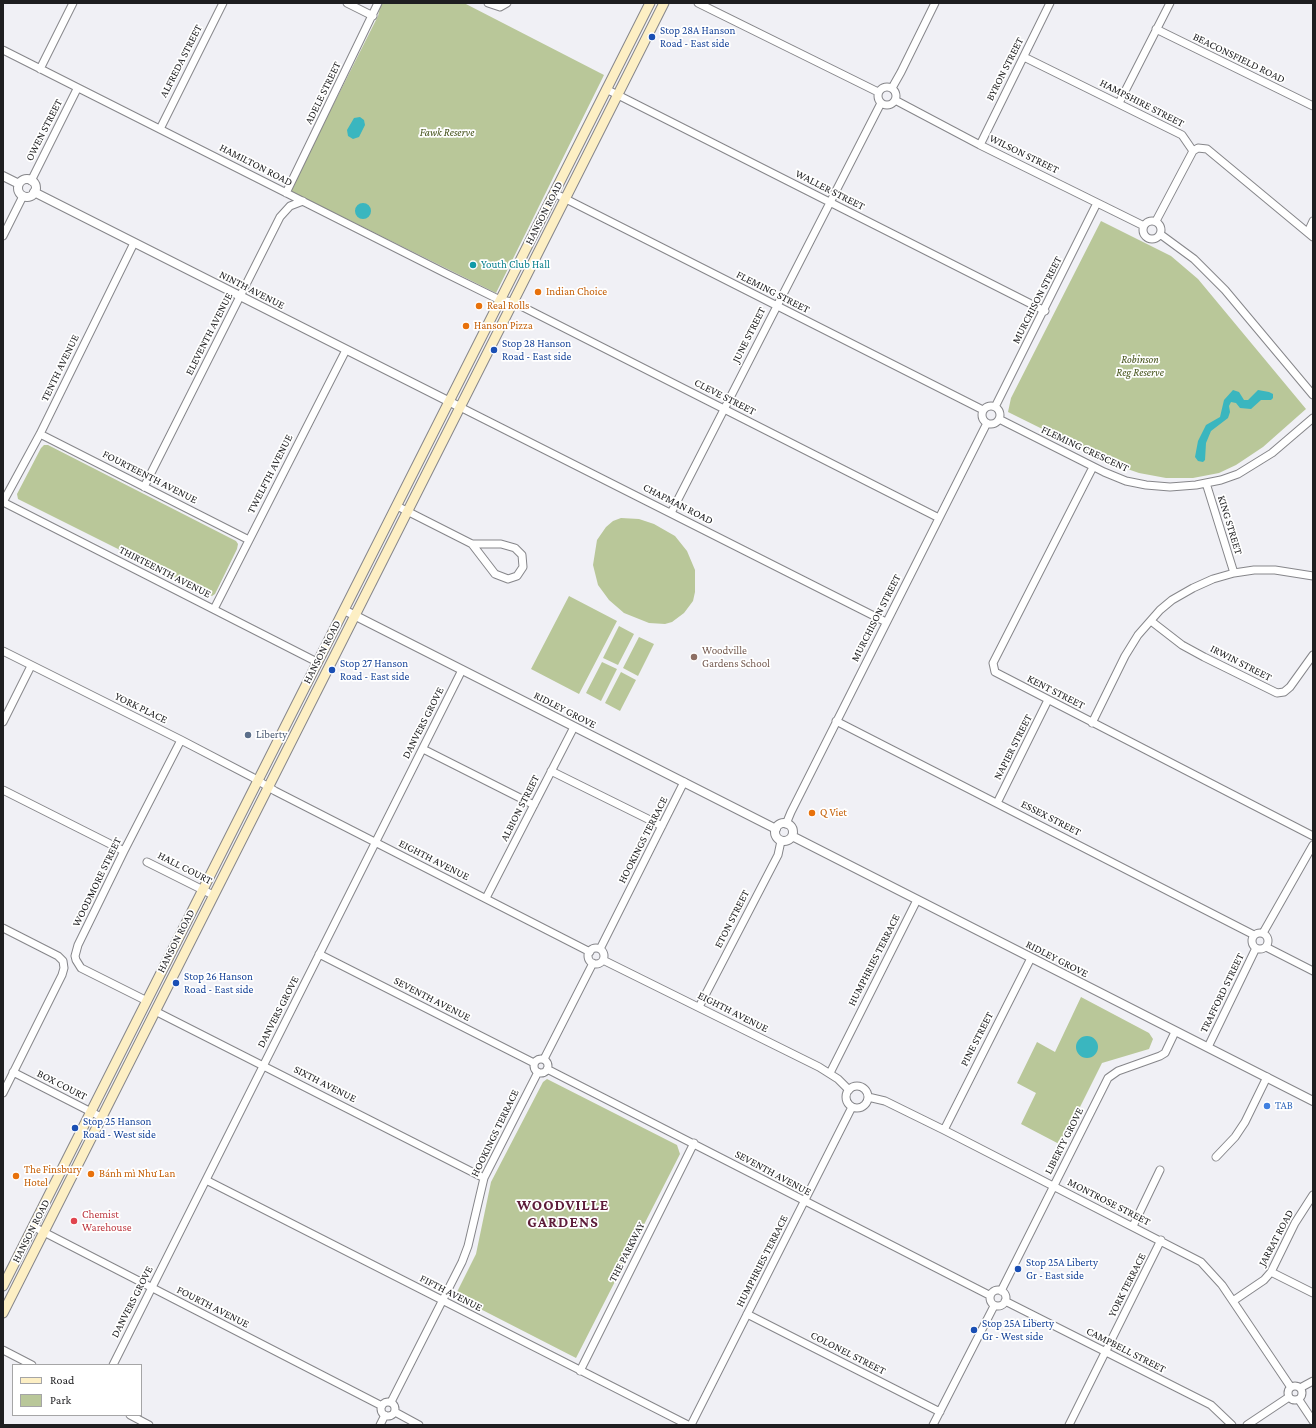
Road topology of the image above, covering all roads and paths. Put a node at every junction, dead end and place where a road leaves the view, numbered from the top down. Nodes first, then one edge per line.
1 (73, 3) edge
2 (223, 3) edge
3 (347, 3) edge
4 (378, 3) edge
5 (488, 3) edge
6 (650, 3) edge
7 (664, 3) edge
8 (698, 3) edge
9 (936, 3) edge
10 (1050, 3) edge
11 (1170, 3) edge
12 (506, 4) edge
13 (373, 16) junction
14 (1156, 29) junction
15 (3, 50) edge
16 (1024, 57) junction
17 (40, 69) junction
18 (77, 88) junction
19 (892, 88) junction
20 (606, 89) junction
21 (878, 92) junction
22 (618, 95) junction
23 (895, 100) junction
24 (881, 103) junction
25 (1119, 103) junction
26 (1313, 106) edge
27 (160, 130) junction
28 (980, 145) junction
29 (1193, 151) junction
30 (3, 176) edge
31 (31, 181) junction
32 (19, 184) junction
33 (34, 192) junction
34 (286, 193) junction
35 (554, 193) junction
36 (23, 196) junction
37 (565, 199) junction
38 (303, 201) junction
39 (830, 202) junction
40 (1097, 203) junction
41 (1156, 221) junction
42 (1313, 222) edge
43 (1144, 226) junction
44 (1160, 234) junction
45 (1310, 234) edge
46 (3, 236) edge
47 (134, 243) junction
48 (241, 296) junction
49 (500, 300) junction
50 (513, 302) junction
51 (776, 306) junction
52 (1045, 311) junction
53 (346, 350) junction
54 (1313, 395) edge
55 (449, 401) junction
56 (995, 406) junction
57 (460, 407) junction
58 (724, 409) junction
59 (983, 410) junction
60 (1313, 418) edge
61 (999, 419) junction
62 (987, 423) junction
63 (40, 434) junction
64 (1093, 467) junction
65 (1206, 483) junction
66 (144, 487) junction
67 (3, 502) edge
68 (396, 506) junction
69 (407, 511) junction
70 (671, 513) junction
71 (939, 518) junction
72 (249, 540) junction
73 (472, 544) junction
74 (1234, 573) junction
75 (1313, 576) edge
76 (214, 609) junction
77 (344, 610) junction
78 (354, 615) junction
79 (1150, 621) junction
80 (886, 622) junction
81 (3, 651) edge
82 (1313, 655) edge
83 (317, 662) junction
84 (31, 666) junction
85 (462, 670) junction
86 (325, 674) junction
87 (1048, 700) junction
88 (836, 721) junction
89 (3, 722) edge
90 (1092, 723) junction
91 (574, 727) junction
92 (181, 740) junction
93 (422, 749) junction
94 (551, 771) junction
95 (258, 781) junction
96 (684, 782) junction
97 (268, 787) junction
98 (3, 790) edge
99 (997, 803) junction
100 (534, 805) junction
101 (786, 824) junction
102 (662, 826) junction
103 (776, 829) junction
104 (792, 836) junction
105 (1313, 836) edge
106 (781, 841) junction
107 (375, 843) junction
108 (1313, 845) edge
109 (124, 851) junction
110 (147, 862) dead end
111 (203, 890) junction
112 (213, 895) junction
113 (486, 898) junction
114 (917, 900) junction
115 (3, 928) edge
116 (1264, 933) junction
117 (1254, 934) junction
118 (1266, 947) junction
119 (1256, 948) junction
120 (600, 949) junction
121 (590, 952) junction
122 (319, 954) junction
123 (1030, 958) junction
124 (603, 960) junction
125 (593, 963) junction
126 (1313, 971) edge
127 (148, 1001) junction
128 (699, 1007) junction
129 (155, 1011) junction
130 (1176, 1032) junction
131 (1208, 1047) junction
132 (544, 1060) junction
133 (534, 1062) junction
134 (264, 1065) junction
135 (547, 1069) junction
136 (13, 1072) junction
137 (538, 1072) junction
138 (830, 1073) junction
139 (1267, 1077) junction
140 (849, 1090) junction
141 (3, 1093) edge
142 (868, 1097) junction
143 (1313, 1101) edge
144 (852, 1107) junction
145 (91, 1112) junction
146 (101, 1117) junction
147 (944, 1130) junction
148 (694, 1143) junction
149 (1216, 1157) dead end
150 (1160, 1170) dead end
151 (484, 1178) junction
152 (206, 1180) junction
153 (1054, 1186) junction
154 (1313, 1195) edge
155 (804, 1202) junction
156 (34, 1226) junction
157 (1133, 1226) junction
158 (45, 1232) junction
159 (1161, 1240) junction
160 (1271, 1272) junction
161 (3, 1286) edge
162 (152, 1287) junction
163 (1001, 1291) junction
164 (1313, 1293) edge
165 (989, 1295) junction
166 (443, 1301) junction
167 (1006, 1301) junction
168 (1233, 1302) junction
169 (994, 1306) junction
170 (3, 1313) edge
171 (747, 1314) junction
172 (3, 1350) edge
173 (1106, 1352) junction
174 (30, 1364) edge
175 (114, 1364) edge
176 (580, 1371) junction
177 (1313, 1381) edge
178 (1290, 1386) junction
179 (1300, 1388) junction
180 (1289, 1397) junction
181 (1299, 1400) junction
182 (391, 1402) junction
183 (382, 1406) junction
184 (395, 1412) junction
185 (940, 1412) junction
186 (385, 1415) junction
187 (132, 1416) edge
188 (1313, 1421) edge
189 (150, 1425) edge
190 (380, 1425) edge
191 (419, 1425) edge
192 (688, 1425) edge
193 (691, 1425) edge
194 (933, 1425) edge
195 (1069, 1425) edge
196 (1232, 1425) edge
197 (1247, 1425) edge

1 - 17 street
2 - 27 street, ALFREDA STREET
3 - 13 street
4 - 13 street, ADELE STREET
5 - 12 street
6 - 20 main road, HANSON ROAD
7 - 22 main road, HANSON ROAD
8 - 21 street
9 - 19 street
10 - 16 street, BYRON STREET
11 - 14 street
13 - 34 street, ADELE STREET
14 - 25 street
14 - 26 street, BEACONSFIELD ROAD
15 - 17 street, HAMILTON ROAD
16 - 25 street, HAMPSHIRE STREET
16 - 28 street, BYRON STREET
17 - 18 street, HAMILTON ROAD
18 - 27 street, HAMILTON ROAD
18 - 31 street, OWEN STREET
19 - 21 street
19 - 23 street
20 - 22 street, WALLER STREET
20 - 35 main road, HANSON ROAD
21 - 24 street
22 - 37 main road, HANSON ROAD
22 - 39 street, WALLER STREET
23 - 24 street
23 - 28 street, WILSON STREET
24 - 39 street, JUNE STREET
25 - 29 street, HAMPSHIRE STREET
27 - 34 street, HAMILTON ROAD
28 - 40 street, WILSON STREET
29 - 41 street
29 - 45 street
30 - 32 street
31 - 32 street
31 - 33 street
32 - 36 street
33 - 36 street
33 - 47 street, NINTH AVENUE
34 - 38 street, HAMILTON ROAD
35 - 37 street, FLEMING STREET
35 - 49 main road, HANSON ROAD
36 - 46 street
37 - 50 main road, HANSON ROAD
37 - 51 street, FLEMING STREET
38 - 48 street, ELEVENTH AVENUE
38 - 49 street, HAMILTON ROAD
39 - 51 street, JUNE STREET
39 - 52 street, WALLER STREET
40 - 43 street, WILSON STREET
40 - 52 street, MURCHISON STREET
41 - 43 street
41 - 44 street
42 - 45 street
43 - 44 street
44 - 54 street
47 - 48 street, NINTH AVENUE
47 - 63 street, TENTH AVENUE
48 - 53 street, NINTH AVENUE
48 - 66 street, ELEVENTH AVENUE
49 - 50 street, CLEVE STREET
49 - 55 main road, HANSON ROAD
50 - 57 main road, HANSON ROAD
50 - 58 street, CLEVE STREET
51 - 58 street, JUNE STREET
51 - 59 street, FLEMING STREET
52 - 56 street, MURCHISON STREET
53 - 55 street, NINTH AVENUE
53 - 72 street, TWELFTH AVENUE
55 - 57 street, NINTH AVENUE
55 - 68 main road, HANSON ROAD
56 - 59 street
56 - 61 street
57 - 69 main road, HANSON ROAD
57 - 70 street, CHAPMAN ROAD
58 - 70 street, JUNE STREET
58 - 71 street, CLEVE STREET
59 - 62 street
60 - 65 street, FLEMING CRESCENT
61 - 62 street
61 - 64 street, FLEMING CRESCENT
62 - 71 street, MURCHISON STREET
63 - 66 street, FOURTEENTH AVENUE
63 - 67 street, TENTH AVENUE
64 - 65 street, FLEMING CRESCENT
64 - 87 street, KENT STREET
65 - 74 street, KING STREET
66 - 72 street, FOURTEENTH AVENUE
67 - 76 street, THIRTEENTH AVENUE
68 - 69 street
68 - 77 main road, HANSON ROAD
69 - 73 street
69 - 78 main road, HANSON ROAD
70 - 80 street, CHAPMAN ROAD
71 - 80 street, MURCHISON STREET
72 - 76 street, TWELFTH AVENUE
73 - 73 street
74 - 75 street
74 - 79 street
76 - 83 street, THIRTEENTH AVENUE
77 - 78 street, RIDLEY GROVE
77 - 83 main road, HANSON ROAD
78 - 85 street, RIDLEY GROVE
78 - 86 main road, HANSON ROAD
79 - 82 street, IRWIN STREET
79 - 90 street
80 - 88 street, MURCHISON STREET
81 - 84 street, YORK PLACE
83 - 86 main road
83 - 95 main road, HANSON ROAD
84 - 89 street
84 - 92 street, YORK PLACE
85 - 91 street, RIDLEY GROVE
85 - 93 street, DANVERS GROVE
86 - 97 main road, HANSON ROAD
87 - 90 street, KENT STREET
87 - 99 street, NAPIER STREET
88 - 99 street, ESSEX STREET
88 - 101 street, MURCHISON STREET
90 - 105 street, KENT STREET
91 - 94 street, ALBION STREET
91 - 96 street, RIDLEY GROVE
92 - 95 street, YORK PLACE
92 - 109 street, WOODMORE STREET
93 - 100 street
93 - 107 street, DANVERS GROVE
94 - 100 street, ALBION STREET
94 - 102 street
95 - 97 street, YORK PLACE
95 - 111 main road, HANSON ROAD
96 - 102 street, HOOKINGS TERRACE
96 - 103 street, RIDLEY GROVE
97 - 107 street, EIGHTH AVENUE
97 - 112 main road, HANSON ROAD
98 - 109 street
99 - 117 street, ESSEX STREET
100 - 113 street, ALBION STREET
101 - 103 street
101 - 104 street
102 - 120 street, HOOKINGS TERRACE
103 - 106 street
104 - 106 street
104 - 114 street, RIDLEY GROVE
106 - 128 street, ETON STREET
107 - 113 street, EIGHTH AVENUE
107 - 122 street, DANVERS GROVE
108 - 116 street
109 - 127 street, WOODMORE STREET
110 - 111 street, HALL COURT
111 - 112 street, HALL COURT
111 - 127 main road, HANSON ROAD
112 - 129 main road, HANSON ROAD
113 - 121 street, EIGHTH AVENUE
114 - 123 street, RIDLEY GROVE
114 - 138 street, HUMPHRIES TERRACE
115 - 136 street
116 - 117 street
116 - 118 street
117 - 119 street
118 - 119 street
118 - 126 street
119 - 131 street, TRAFFORD STREET
120 - 121 street
120 - 124 street
121 - 125 street
122 - 133 street, SEVENTH AVENUE
122 - 134 street, DANVERS GROVE
123 - 130 street, RIDLEY GROVE
123 - 147 street, PINE STREET
124 - 125 street
124 - 128 street, EIGHTH AVENUE
125 - 132 street
127 - 129 main road
127 - 145 main road, HANSON ROAD
128 - 138 street, EIGHTH AVENUE
129 - 134 street, SIXTH AVENUE
129 - 146 main road, HANSON ROAD
130 - 131 street, RIDLEY GROVE
130 - 153 street, LIBERTY GROVE
131 - 139 street, RIDLEY GROVE
132 - 133 street
132 - 135 street
133 - 137 street
134 - 151 street, SIXTH AVENUE
134 - 152 street, DANVERS GROVE
135 - 137 street
135 - 148 street, SEVENTH AVENUE
136 - 141 street
136 - 145 street, BOX COURT
137 - 151 street, HOOKINGS TERRACE
138 - 140 street, EIGHTH AVENUE
139 - 143 street, RIDLEY GROVE
139 - 149 street
140 - 142 street
140 - 144 street
142 - 144 street
142 - 147 street, MONTROSE STREET
144 - 155 street, HUMPHRIES TERRACE
145 - 146 street, BOX COURT
145 - 156 main road, HANSON ROAD
146 - 158 main road, HANSON ROAD
147 - 153 street, MONTROSE STREET
148 - 155 street, SEVENTH AVENUE
148 - 176 street, THE PARKWAY
150 - 157 street
151 - 166 street, HOOKINGS TERRACE
152 - 162 street, DANVERS GROVE
152 - 166 street, FIFTH AVENUE
153 - 157 street, MONTROSE STREET
153 - 163 street, LIBERTY GROVE
154 - 160 street, JARRAT ROAD
155 - 165 street, SEVENTH AVENUE
155 - 171 street, HUMPHRIES TERRACE
156 - 158 street, FOURTH AVENUE
156 - 161 main road, HANSON ROAD
157 - 159 street, MONTROSE STREET
158 - 162 street, FOURTH AVENUE
158 - 170 main road, HANSON ROAD
159 - 168 street, MONTROSE STREET
159 - 173 street, YORK TERRACE
160 - 164 street
160 - 168 street, JARRAT ROAD
162 - 175 street, DANVERS GROVE
162 - 183 street, FOURTH AVENUE
163 - 165 street
163 - 167 street
165 - 169 street
166 - 176 street, FIFTH AVENUE
166 - 182 street, HOOKINGS TERRACE
167 - 169 street
167 - 173 street, CAMPBELL STREET
168 - 178 street, MONTROSE STREET
169 - 185 street
171 - 185 street, COLONEL STREET
171 - 193 street, HUMPHRIES TERRACE
172 - 174 street
173 - 195 street, YORK TERRACE
173 - 196 street, CAMPBELL STREET
176 - 192 street, FIFTH AVENUE
177 - 179 street
178 - 179 street
178 - 180 street
179 - 181 street
180 - 181 street
180 - 197 street
181 - 188 street
182 - 183 street
182 - 184 street
183 - 186 street
184 - 186 street
184 - 191 street
185 - 194 street
186 - 190 street
187 - 189 street

